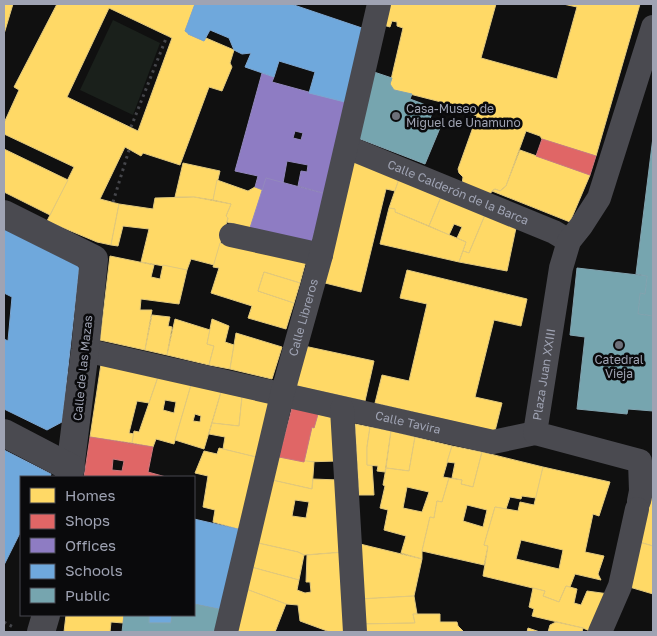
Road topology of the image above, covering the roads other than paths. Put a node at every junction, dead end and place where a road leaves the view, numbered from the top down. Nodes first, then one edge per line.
1 (379, 4) edge
2 (653, 27) edge
3 (347, 147) junction
4 (4, 214) edge
5 (231, 236) dead end
6 (569, 241) junction
7 (321, 255) junction
8 (85, 350) junction
9 (282, 395) junction
10 (342, 409) junction
11 (4, 433) edge
12 (535, 433) junction
13 (70, 472) edge
14 (46, 616) edge
15 (41, 632) edge
16 (226, 632) edge
17 (355, 632) edge
18 (600, 632) edge

1 - 3 street, Calle Libreros
2 - 6 street
3 - 6 street, Calle Calderón de la Barca
3 - 7 street, Calle Libreros
4 - 8 street, Calle de las Mazas
5 - 7 street
6 - 12 street, Plaza Juan XXIII
7 - 9 street, Calle Libreros
8 - 9 street, Calle Tavira
8 - 13 street, Calle de las Mazas
9 - 10 street, Calle Tavira
9 - 16 street, Calle Libreros
10 - 12 street, Calle Tavira
10 - 17 street
11 - 13 street
12 - 18 street, Plaza Juan XXIII
14 - 15 street

